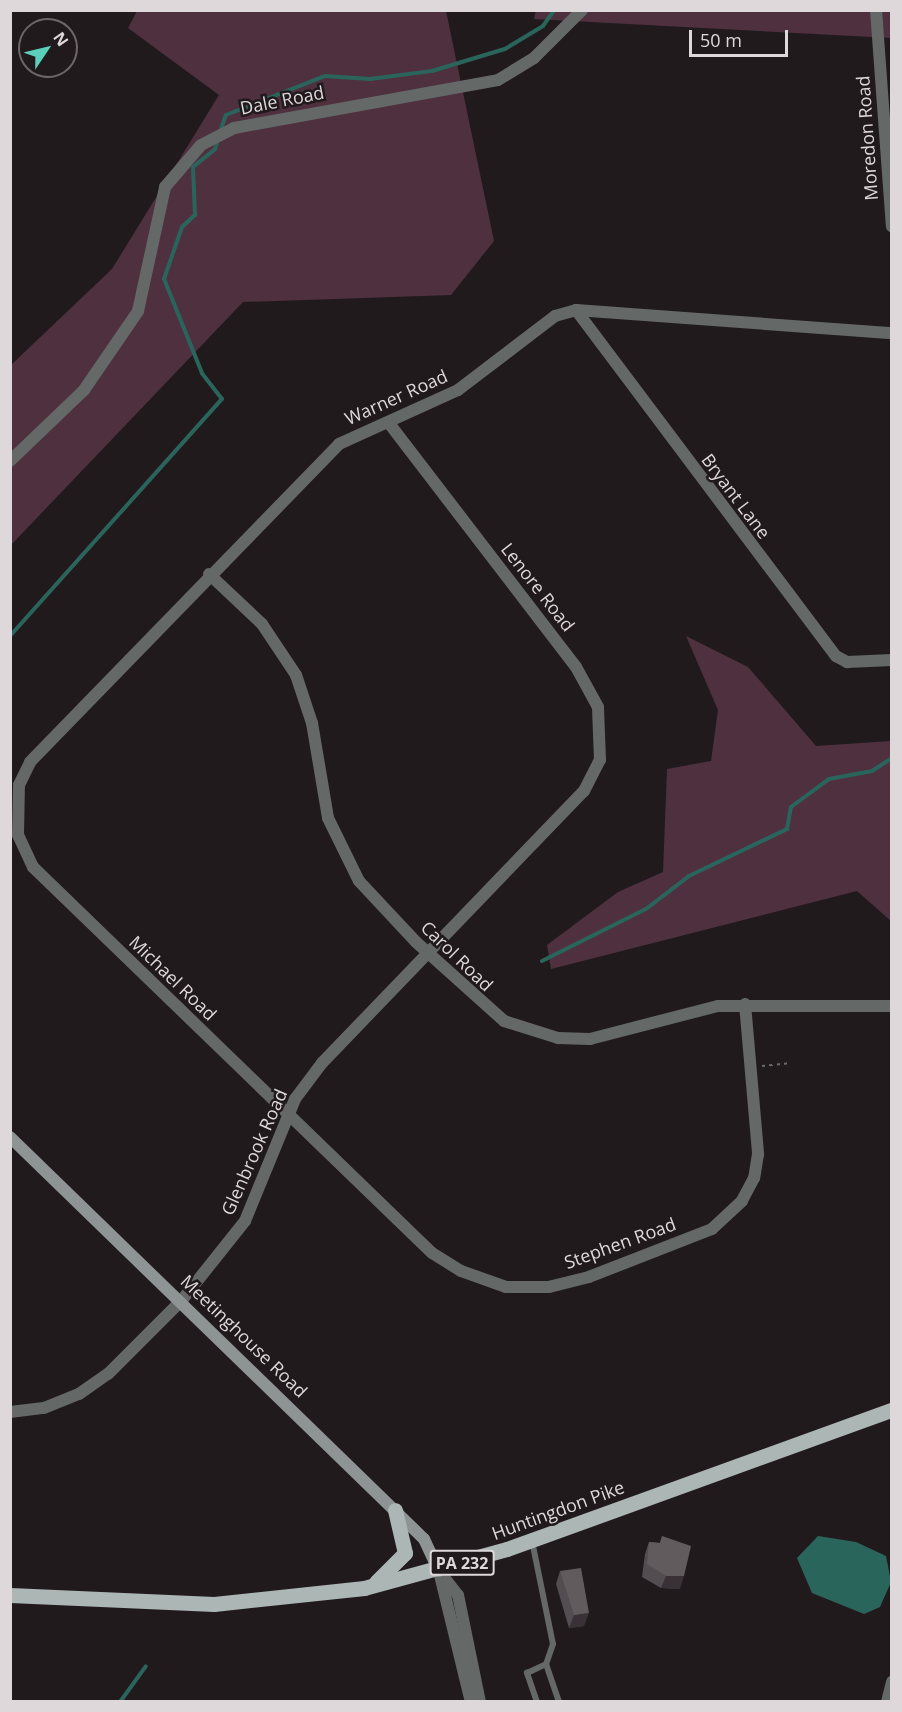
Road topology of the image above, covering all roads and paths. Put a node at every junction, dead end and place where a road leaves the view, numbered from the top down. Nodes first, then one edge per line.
1 (582, 10) edge
2 (876, 10) edge
3 (891, 226) edge
4 (576, 310) junction
5 (891, 333) edge
6 (388, 423) junction
7 (10, 461) edge
8 (209, 574) junction
9 (891, 660) edge
10 (584, 791) joint
11 (33, 867) joint
12 (427, 953) junction
13 (745, 1004) junction
14 (891, 1006) edge
15 (789, 1063) dead end
16 (759, 1066) dead end
17 (289, 1114) junction
18 (10, 1137) edge
19 (182, 1300) junction
20 (891, 1410) edge
21 (10, 1412) edge
22 (395, 1510) junction
23 (532, 1540) junction
24 (439, 1571) junction
25 (364, 1588) junction
26 (10, 1596) edge
27 (546, 1664) junction
28 (891, 1682) edge
29 (471, 1701) edge
30 (480, 1701) edge
31 (537, 1701) edge
32 (559, 1701) edge
33 (887, 1701) edge

1 - 7 street, Dale Road
2 - 3 street, Moredon Road
4 - 5 street, Warner Road
4 - 6 street, Warner Road
4 - 9 street, Bryant Lane
6 - 8 street, Warner Road
6 - 10 street, Lenore Road
8 - 11 street, Warner Road
8 - 12 street, Carol Road
10 - 12 street, Glenbrook Road
11 - 17 street, Michael Road
12 - 13 street, Carol Road
12 - 17 street, Glenbrook Road
13 - 14 street, Carol Road
13 - 17 street, Stephen Road
15 - 16 path
17 - 19 street, Glenbrook Road
18 - 19 street, Meetinghouse Road
19 - 21 street, Glenbrook Road
19 - 22 street, Meetinghouse Road
20 - 23 main road, Huntingdon Pike / PA 232
22 - 24 street, Meetinghouse Road
22 - 25 main road
23 - 24 main road, Huntingdon Pike / PA 232
23 - 27 lane
24 - 25 main road, Huntingdon Pike / PA 232
24 - 29 street
24 - 30 street
25 - 26 main road, Huntingdon Pike / PA 232
27 - 31 lane
27 - 32 lane
28 - 33 street

